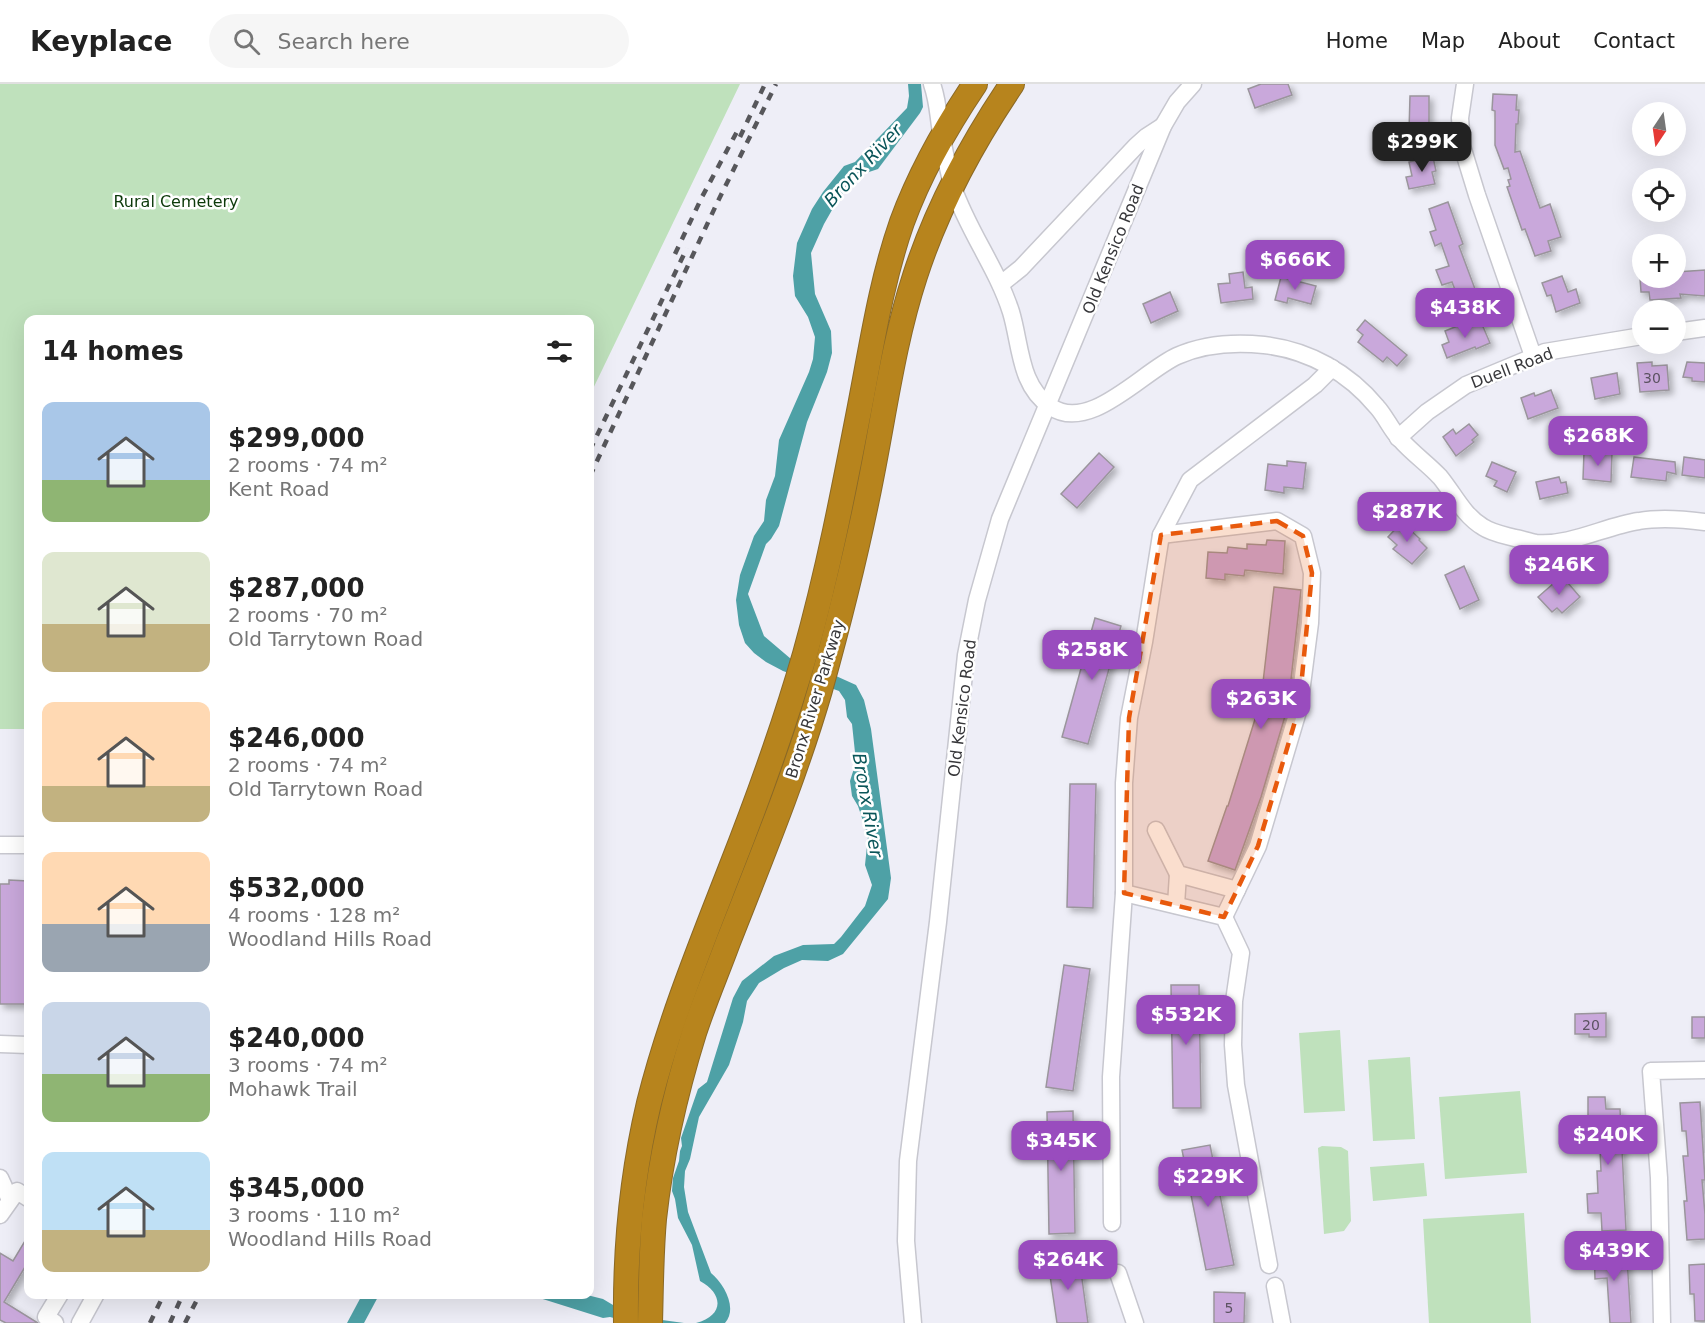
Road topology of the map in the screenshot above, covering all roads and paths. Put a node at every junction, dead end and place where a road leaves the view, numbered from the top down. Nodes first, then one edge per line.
1 (932, 84) edge
2 (975, 84) edge
3 (1012, 84) edge
4 (1193, 84) edge
5 (1465, 84) edge
6 (1163, 126) junction
7 (942, 137) junction
8 (953, 185) junction
9 (1001, 284) junction
10 (1705, 328) edge
11 (1686, 331) edge
12 (1632, 338) edge
13 (1533, 356) junction
14 (1332, 368) junction
15 (1048, 405) junction
16 (1398, 438) junction
17 (1705, 522) edge
18 (1161, 535) junction
19 (1156, 830) dead end
20 (0, 845) edge
21 (24, 845) edge
22 (1178, 874) junction
23 (1237, 890) junction
24 (1124, 893) junction
25 (1176, 905) junction
26 (1224, 917) junction
27 (0, 1044) edge
28 (24, 1044) edge
29 (1705, 1070) edge
30 (0, 1178) edge
31 (24, 1195) edge
32 (10, 1200) junction
33 (0, 1215) edge
34 (1112, 1223) dead end
35 (1269, 1265) dead end
36 (1118, 1273) dead end
37 (1275, 1286) dead end
38 (57, 1299) edge
39 (93, 1299) edge
40 (650, 1312) edge
41 (55, 1323) edge
42 (80, 1323) edge
43 (626, 1323) edge
44 (913, 1323) edge
45 (1136, 1323) edge
46 (1282, 1323) edge
47 (1662, 1323) edge

1 - 7 street
2 - 7 highway, Bronx River Parkway
3 - 8 highway, Bronx River Parkway
4 - 6 street, Old Kensico Road
5 - 13 street
6 - 9 street, Old Kensico Road
6 - 15 street, Old Kensico Road
7 - 8 street
7 - 43 highway, Bronx River Parkway
8 - 9 street
8 - 40 highway, Bronx River Parkway
9 - 15 street
10 - 11 street
12 - 13 street, Duell Road
13 - 16 street, Duell Road
14 - 15 street
14 - 16 street
14 - 18 street
15 - 44 street, Old Kensico Road
16 - 17 street
18 - 23 street
18 - 24 street
19 - 22 street
20 - 21 street
22 - 23 street
22 - 25 street
23 - 26 street
24 - 25 street
24 - 34 street
25 - 26 street
26 - 35 street
27 - 28 street
29 - 47 street
30 - 32 street
31 - 32 street
32 - 33 street
36 - 45 street
37 - 46 street
38 - 41 street
39 - 42 street

